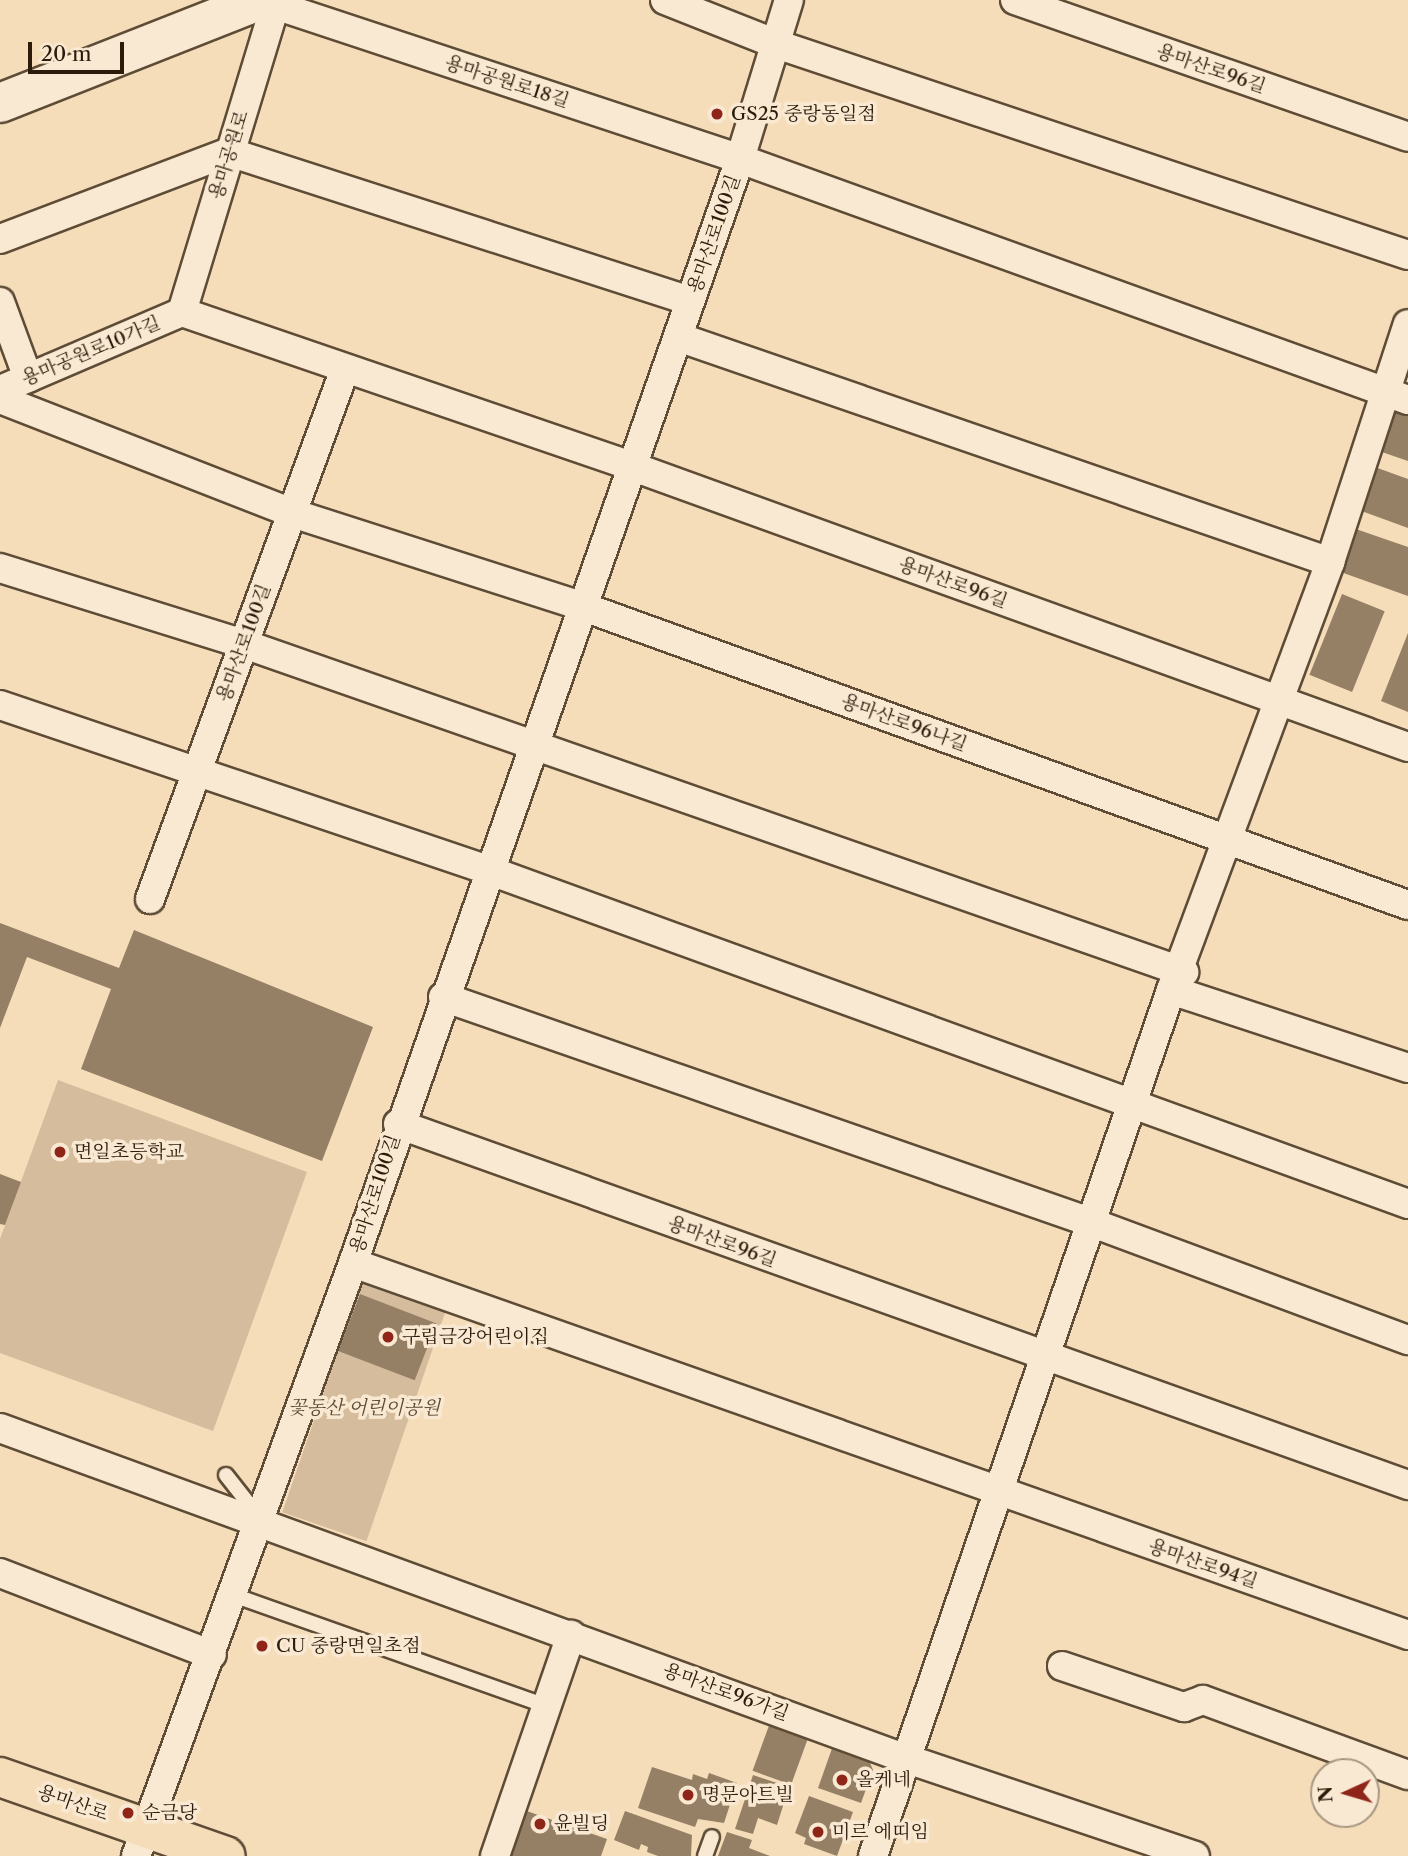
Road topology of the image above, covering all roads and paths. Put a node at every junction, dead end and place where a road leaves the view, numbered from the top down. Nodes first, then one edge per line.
1 (665, 0) edge
2 (789, 0) edge
3 (1014, 0) edge
4 (269, 2) edge
5 (776, 44) junction
6 (0, 103) edge
7 (1408, 137) edge
8 (229, 152) junction
9 (740, 159) junction
10 (0, 239) edge
11 (1408, 255) edge
12 (690, 301) junction
13 (0, 302) edge
14 (181, 312) junction
15 (1408, 324) edge
16 (678, 337) junction
17 (345, 369) junction
18 (28, 378) junction
19 (0, 390) edge
20 (1397, 396) edge
21 (0, 399) edge
22 (628, 465) junction
23 (292, 513) junction
24 (1330, 562) junction
25 (0, 568) edge
26 (581, 606) junction
27 (244, 644) junction
28 (1279, 700) junction
29 (0, 705) edge
30 (531, 746) junction
31 (1408, 747) edge
32 (195, 774) junction
33 (1227, 839) junction
34 (488, 870) junction
35 (150, 899) dead end
36 (1408, 905) edge
37 (1178, 977) junction
38 (443, 997) junction
39 (1408, 1068) edge
40 (1133, 1104) junction
41 (398, 1124) junction
42 (1408, 1204) edge
43 (1093, 1223) junction
44 (353, 1263) junction
45 (1408, 1340) edge
46 (1045, 1359) junction
47 (0, 1428) edge
48 (226, 1475) dead end
49 (1408, 1485) edge
50 (998, 1492) junction
51 (260, 1519) junction
52 (0, 1573) edge
53 (233, 1595) junction
54 (571, 1635) junction
55 (1408, 1635) edge
56 (212, 1655) junction
57 (1062, 1666) dead end
58 (547, 1706) junction
59 (909, 1760) junction
60 (1408, 1775) edge
61 (0, 1777) edge
62 (712, 1838) dead end
63 (141, 1842) edge
64 (226, 1856) edge
65 (495, 1856) edge
66 (705, 1856) edge
67 (873, 1856) edge
68 (1195, 1856) edge

1 - 5 street
2 - 5 street, 용마산로100길
3 - 7 street, 용마산로96길
4 - 6 street
4 - 8 street, 용마공원로
4 - 9 street, 용마공원로18길
5 - 9 street, 용마산로100길
5 - 11 street
8 - 10 street
8 - 12 street
8 - 14 street, 용마공원로
9 - 12 street, 용마산로100길
9 - 20 street
12 - 16 street, 용마산로100길
13 - 18 street
14 - 17 street
14 - 18 street, 용마공원로10가길
15 - 20 street
16 - 22 street, 용마산로100길
16 - 24 street
17 - 22 street
17 - 23 street, 용마산로100길
18 - 19 street, 용마공원로10가길
20 - 24 street
21 - 23 street
22 - 26 street, 용마산로100길
22 - 28 street, 용마산로96길
23 - 26 street
23 - 27 street, 용마산로100길
24 - 28 street
25 - 27 street
26 - 30 street, 용마산로100길
26 - 33 street, 용마산로96나길
27 - 30 street
27 - 32 street, 용마산로100길
28 - 31 street
28 - 33 street
29 - 32 street
30 - 34 street, 용마산로100길
30 - 37 street
32 - 34 street
32 - 35 street, 용마산로100길
33 - 36 street
33 - 37 street
34 - 38 street, 용마산로100길
34 - 40 street
37 - 39 street
37 - 40 street
38 - 41 street, 용마산로100길
38 - 43 street
40 - 42 street
40 - 43 street
41 - 44 street, 용마산로100길
41 - 46 street, 용마산로96길
43 - 45 street
43 - 46 street
44 - 50 street
44 - 51 street, 용마산로100길
46 - 49 street
46 - 50 street
47 - 51 street
48 - 51 lane
50 - 55 street, 용마산로94길
50 - 59 street
51 - 53 street, 용마산로100길
51 - 54 street, 용마산로96가길
52 - 56 street
53 - 56 street, 용마산로100길
53 - 58 lane
54 - 58 street
54 - 59 street, 용마산로96가길
56 - 63 street, 용마산로100길
57 - 60 street
58 - 65 street
59 - 67 street
59 - 68 street, 용마산로96가길
61 - 63 main road, 용마산로
62 - 66 lane
63 - 64 main road, 용마산로

